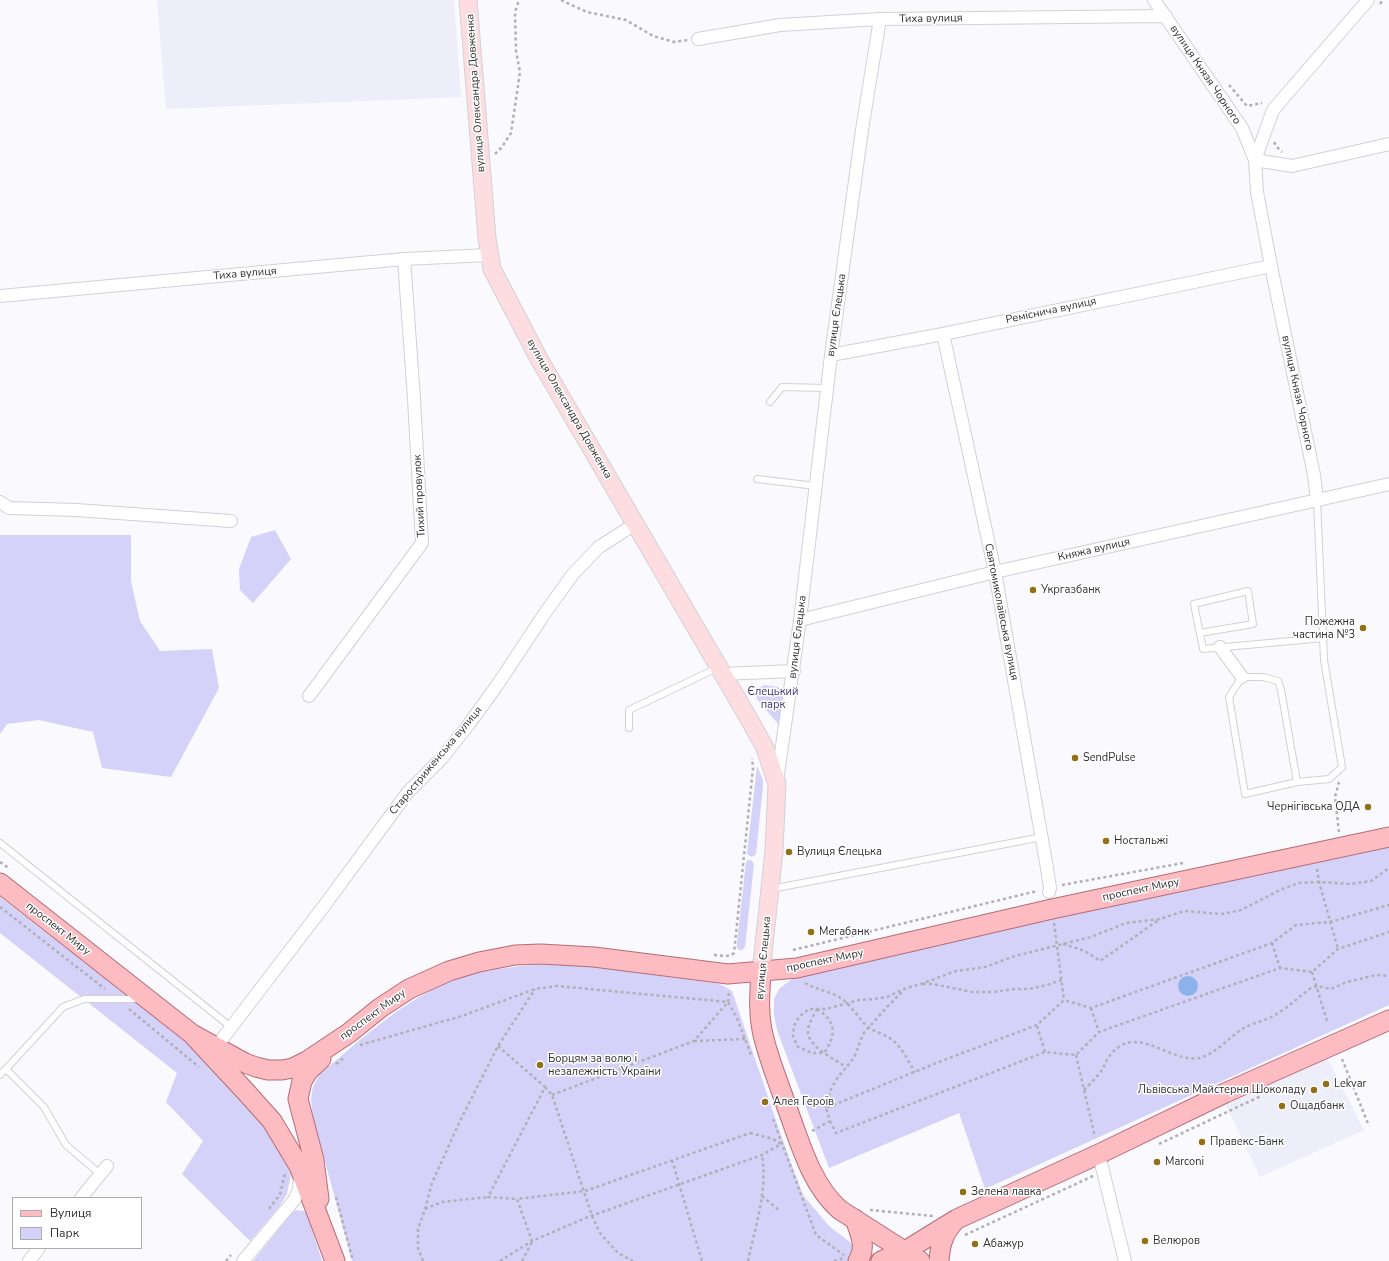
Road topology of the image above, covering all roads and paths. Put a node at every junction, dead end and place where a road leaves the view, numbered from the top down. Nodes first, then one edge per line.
1 (468, 0) edge
2 (519, 0) edge
3 (561, 0) edge
4 (1154, 0) edge
5 (1368, 0) edge
6 (1166, 16) junction
7 (880, 19) junction
8 (698, 39) joint
9 (1224, 79) dead end
10 (1265, 101) dead end
11 (1389, 144) edge
12 (490, 158) dead end
13 (1255, 160) junction
14 (489, 255) junction
15 (404, 259) junction
16 (1271, 266) junction
17 (0, 296) edge
18 (943, 334) junction
19 (832, 354) junction
20 (828, 388) junction
21 (770, 402) dead end
22 (757, 479) dead end
23 (1389, 484) edge
24 (816, 486) junction
25 (1317, 500) junction
26 (0, 502) edge
27 (231, 521) dead end
28 (635, 524) junction
29 (995, 572) junction
30 (800, 620) junction
31 (1200, 633) junction
32 (1324, 638) junction
33 (1220, 647) junction
34 (720, 671) junction
35 (794, 671) junction
36 (1242, 677) junction
37 (309, 696) dead end
38 (629, 728) dead end
39 (751, 755) dead end
40 (1297, 782) junction
41 (777, 784) junction
42 (1042, 837) junction
43 (1389, 837) edge
44 (0, 842) edge
45 (1315, 862) dead end
46 (1389, 868) edge
47 (1319, 882) junction
48 (0, 883) edge
49 (770, 889) junction
50 (1049, 892) dead end
51 (1389, 905) edge
52 (0, 907) edge
53 (1053, 917) dead end
54 (1160, 919) junction
55 (1330, 922) junction
56 (1389, 932) edge
57 (1062, 944) junction
58 (1272, 944) junction
59 (1057, 945) junction
60 (1338, 949) junction
61 (728, 956) dead end
62 (1280, 968) junction
63 (762, 972) junction
64 (1312, 972) junction
65 (1389, 976) edge
66 (799, 980) dead end
67 (1062, 980) junction
68 (921, 984) junction
69 (1317, 986) junction
70 (906, 988) junction
71 (535, 989) junction
72 (729, 993) dead end
73 (146, 998) junction
74 (117, 999) junction
75 (1064, 1000) junction
76 (728, 1002) junction
77 (846, 1003) junction
78 (1091, 1008) junction
79 (817, 1009) junction
80 (1389, 1020) edge
81 (1327, 1021) dead end
82 (231, 1026) junction
83 (1037, 1026) junction
84 (868, 1027) junction
85 (1099, 1032) junction
86 (192, 1034) junction
87 (354, 1039) junction
88 (694, 1041) junction
89 (498, 1046) junction
90 (216, 1047) junction
91 (1045, 1052) junction
92 (754, 1053) dead end
93 (824, 1053) junction
94 (1076, 1055) junction
95 (346, 1056) dead end
96 (1343, 1058) dead end
97 (334, 1066) dead end
98 (846, 1067) junction
99 (200, 1068) dead end
100 (6, 1069) junction
101 (915, 1072) junction
102 (0, 1075) edge
103 (545, 1087) junction
104 (1084, 1090) junction
105 (552, 1095) junction
106 (1262, 1096) dead end
107 (298, 1099) junction
108 (826, 1108) junction
109 (774, 1113) dead end
110 (830, 1121) junction
111 (810, 1124) dead end
112 (1369, 1126) dead end
113 (812, 1131) junction
114 (815, 1138) dead end
115 (1156, 1146) dead end
116 (1099, 1154) junction
117 (762, 1155) junction
118 (672, 1160) junction
119 (292, 1169) junction
120 (104, 1170) joint
121 (680, 1185) junction
122 (585, 1191) junction
123 (335, 1194) dead end
124 (805, 1194) dead end
125 (762, 1196) junction
126 (82, 1197) edge
127 (488, 1197) junction
128 (517, 1199) junction
129 (425, 1209) junction
130 (780, 1211) dead end
131 (266, 1213) dead end
132 (861, 1215) junction
133 (592, 1216) junction
134 (937, 1216) dead end
135 (321, 1221) junction
136 (958, 1228) junction
137 (532, 1241) junction
138 (38, 1249) edge
139 (231, 1255) dead end
140 (912, 1256) edge
141 (852, 1259) edge
142 (28, 1261) edge
143 (226, 1261) edge
144 (243, 1261) edge
145 (336, 1261) edge
146 (353, 1261) edge
147 (423, 1261) edge
148 (500, 1261) edge
149 (522, 1261) edge
150 (633, 1261) edge
151 (702, 1261) edge
152 (748, 1261) edge
153 (834, 1261) edge
154 (881, 1261) edge
155 (939, 1261) edge
156 (1125, 1261) edge

1 - 14 main road, вулиця Олександра Довженка
2 - 12 path
3 - 8 path
4 - 6 street, вулиця Князя Чорного
5 - 13 street
6 - 7 street, Тиха вулиця
6 - 13 street, вулиця Князя Чорного
7 - 8 street, Тиха вулиця
7 - 19 street, вулиця Єлецька
9 - 10 path
11 - 13 street
13 - 16 street, вулиця Князя Чорного
14 - 15 street, Тиха вулиця
14 - 28 main road, вулиця Олександра Довженка
15 - 17 street, Тиха вулиця
15 - 37 street, Тихий провулок
16 - 18 street, Реміснича вулиця
16 - 25 street, вулиця Князя Чорного
18 - 19 street, Реміснича вулиця
18 - 29 street, Святомиколаївська вулиця
19 - 20 street, вулиця Єлецька
20 - 21 lane
20 - 24 street, вулиця Єлецька
22 - 24 lane
23 - 25 street, Княжа вулиця
24 - 30 street, вулиця Єлецька
25 - 29 street, Княжа вулиця
25 - 32 lane, вулиця Князя Чорного
26 - 27 street
28 - 34 main road, вулиця Олександра Довженка
28 - 82 street, Старостриженська вулиця
29 - 30 street, Княжа вулиця
29 - 42 street, Святомиколаївська вулиця
30 - 35 street, вулиця Єлецька
31 - 31 lane
31 - 33 lane
32 - 33 lane
32 - 40 lane, вулиця Князя Чорного
33 - 36 street
34 - 35 street
34 - 38 lane
34 - 41 main road, вулиця Олександра Довженка
35 - 41 street, вулиця Єлецька
36 - 40 lane
36 - 40 lane, вулиця Князя Чорного
39 - 61 path
41 - 49 main road, вулиця Єлецька
42 - 49 lane
42 - 50 street, Святомиколаївська вулиця
43 - 63 main road, проспект Миру
44 - 82 lane
45 - 47 path
46 - 47 path
47 - 54 path
47 - 55 path
48 - 73 main road, проспект Миру
49 - 63 main road, вулиця Єлецька
51 - 55 path
52 - 74 path
53 - 59 path
54 - 57 path
54 - 57 path
55 - 58 path
55 - 60 path
56 - 60 path
57 - 59 path
58 - 62 path
58 - 78 path
59 - 67 path
59 - 68 path
60 - 64 path
62 - 64 path
62 - 85 path
63 - 87 main road, проспект Миру
63 - 132 main road, вулиця Єлецька
64 - 69 path
65 - 69 path
66 - 77 path
67 - 68 path
67 - 75 path
68 - 70 path
69 - 81 path
69 - 104 path
70 - 77 path
70 - 84 path
71 - 76 path
71 - 87 path
71 - 89 path
72 - 76 path
73 - 74 lane
73 - 86 main road, проспект Миру
74 - 99 path
74 - 100 lane
75 - 78 path
75 - 83 path
76 - 88 path
77 - 79 path
77 - 84 path
78 - 85 path
79 - 93 path
79 - 93 path
79 - 93 path
80 - 116 main road
82 - 90 street, Старостриженська вулиця
83 - 91 path
83 - 101 path
84 - 98 path
84 - 101 path
85 - 94 path
86 - 90 main road, проспект Миру
86 - 119 main road, проспект Миру
87 - 90 main road, проспект Миру
87 - 107 main road
88 - 92 path
88 - 105 path
89 - 103 path
89 - 129 path
91 - 94 path
91 - 110 path
93 - 98 path
94 - 104 path
95 - 97 path
96 - 112 path
98 - 108 path
100 - 102 lane
100 - 120 lane
101 - 108 path
103 - 105 path
103 - 127 path
104 - 116 path
105 - 122 path
106 - 115 path
107 - 119 main road
107 - 135 main road
108 - 110 path
109 - 124 path
110 - 113 path
111 - 113 path
113 - 114 path
116 - 136 main road
116 - 136 path
116 - 156 street
117 - 118 path
117 - 121 path
117 - 125 path
118 - 121 path
118 - 122 path
119 - 131 path
119 - 135 main road, проспект Миру
119 - 144 street
120 - 126 street
121 - 133 path
121 - 151 path
122 - 128 path
122 - 133 path
123 - 146 path
125 - 130 path
125 - 152 path
127 - 128 path
127 - 129 path
128 - 137 path
129 - 147 path
132 - 134 path
132 - 140 main road, вулиця Єлецька
132 - 141 main road
133 - 137 path
133 - 150 path
135 - 145 main road, проспект Миру
136 - 140 main road
136 - 155 main road
137 - 148 path
137 - 149 path
138 - 142 street
139 - 143 path
140 - 154 main road
141 - 153 path

